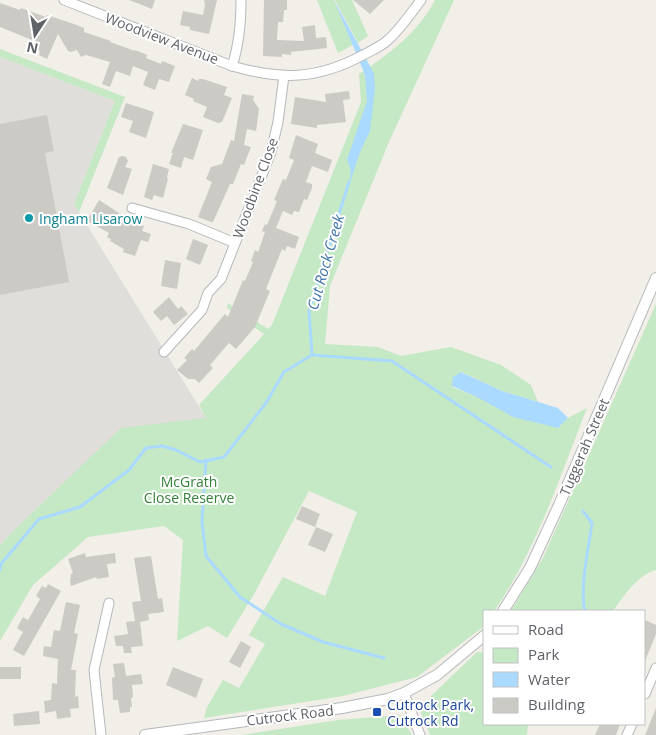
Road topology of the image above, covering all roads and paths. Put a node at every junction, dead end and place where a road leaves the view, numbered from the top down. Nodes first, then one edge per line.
1 (64, 0) edge
2 (241, 0) edge
3 (421, 0) edge
4 (232, 66) junction
5 (284, 76) junction
6 (132, 208) dead end
7 (235, 244) junction
8 (656, 278) edge
9 (164, 352) dead end
10 (109, 603) dead end
11 (504, 610) edge
12 (483, 640) edge
13 (656, 668) edge
14 (646, 692) edge
15 (404, 693) junction
16 (102, 735) edge
17 (145, 735) edge
18 (420, 735) edge

1 - 4 street, Woodview Avenue
2 - 4 street, Woodview Avenue
3 - 5 street, Woodview Avenue
4 - 5 street, Woodview Avenue
5 - 7 street, Woodbine Close
6 - 7 street
7 - 9 street, Woodbine Close
8 - 11 street, Tuggerah Street
10 - 16 street
12 - 15 street
13 - 14 street
15 - 17 street, Cutrock Road
15 - 18 street

